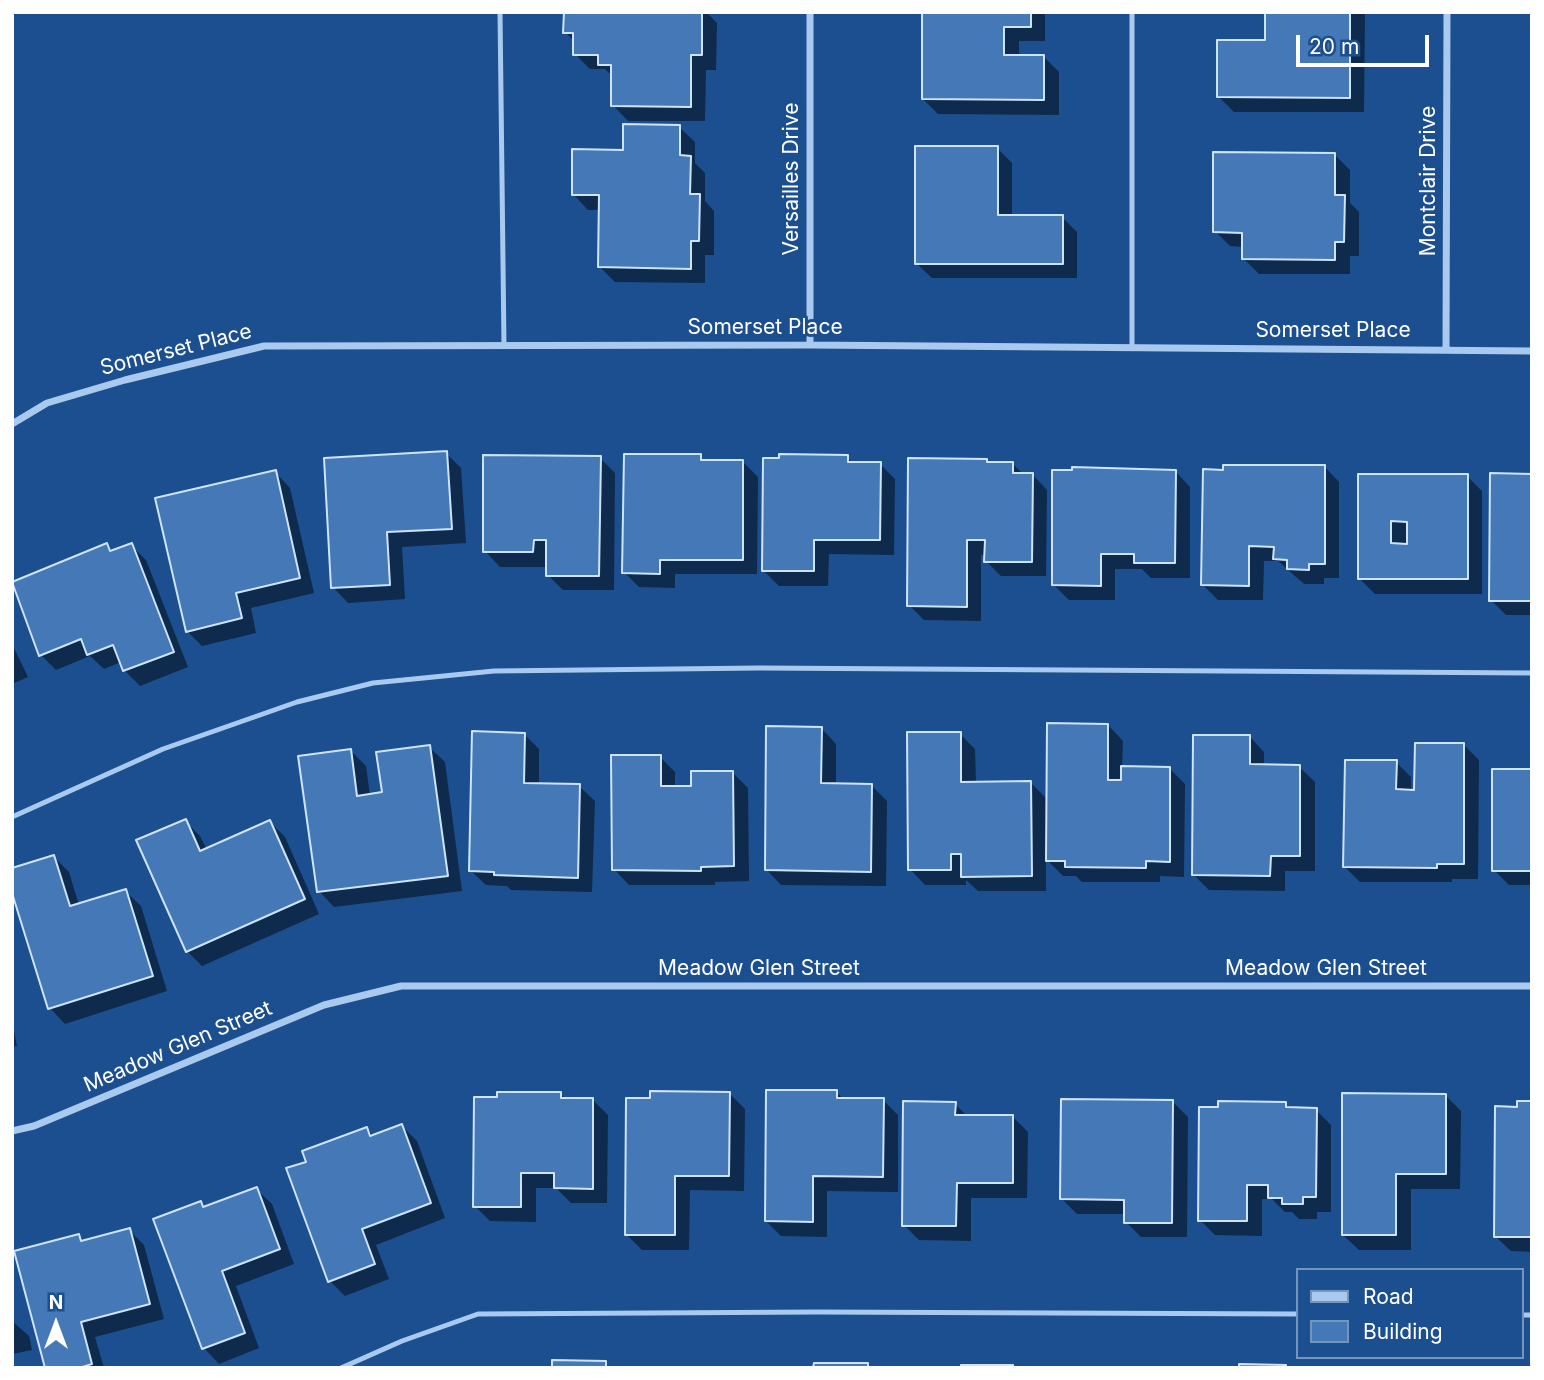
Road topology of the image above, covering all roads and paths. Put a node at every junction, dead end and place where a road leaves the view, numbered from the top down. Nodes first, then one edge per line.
1 (500, 12) edge
2 (810, 12) edge
3 (1132, 12) edge
4 (1447, 12) edge
5 (810, 345) junction
6 (504, 346) junction
7 (1132, 348) junction
8 (1447, 350) junction
9 (1532, 351) edge
10 (12, 424) edge
11 (1532, 673) edge
12 (12, 817) edge
13 (1532, 986) edge
14 (12, 1131) edge
15 (1296, 1314) edge
16 (341, 1368) edge

1 - 6 lane
2 - 5 street, Versailles Drive
3 - 7 lane
4 - 8 street, Montclair Drive
5 - 6 street, Somerset Place
5 - 7 street, Somerset Place
6 - 10 street, Somerset Place
7 - 8 street, Somerset Place
8 - 9 street, Somerset Place
11 - 12 lane
13 - 14 street, Meadow Glen Street
15 - 16 lane

